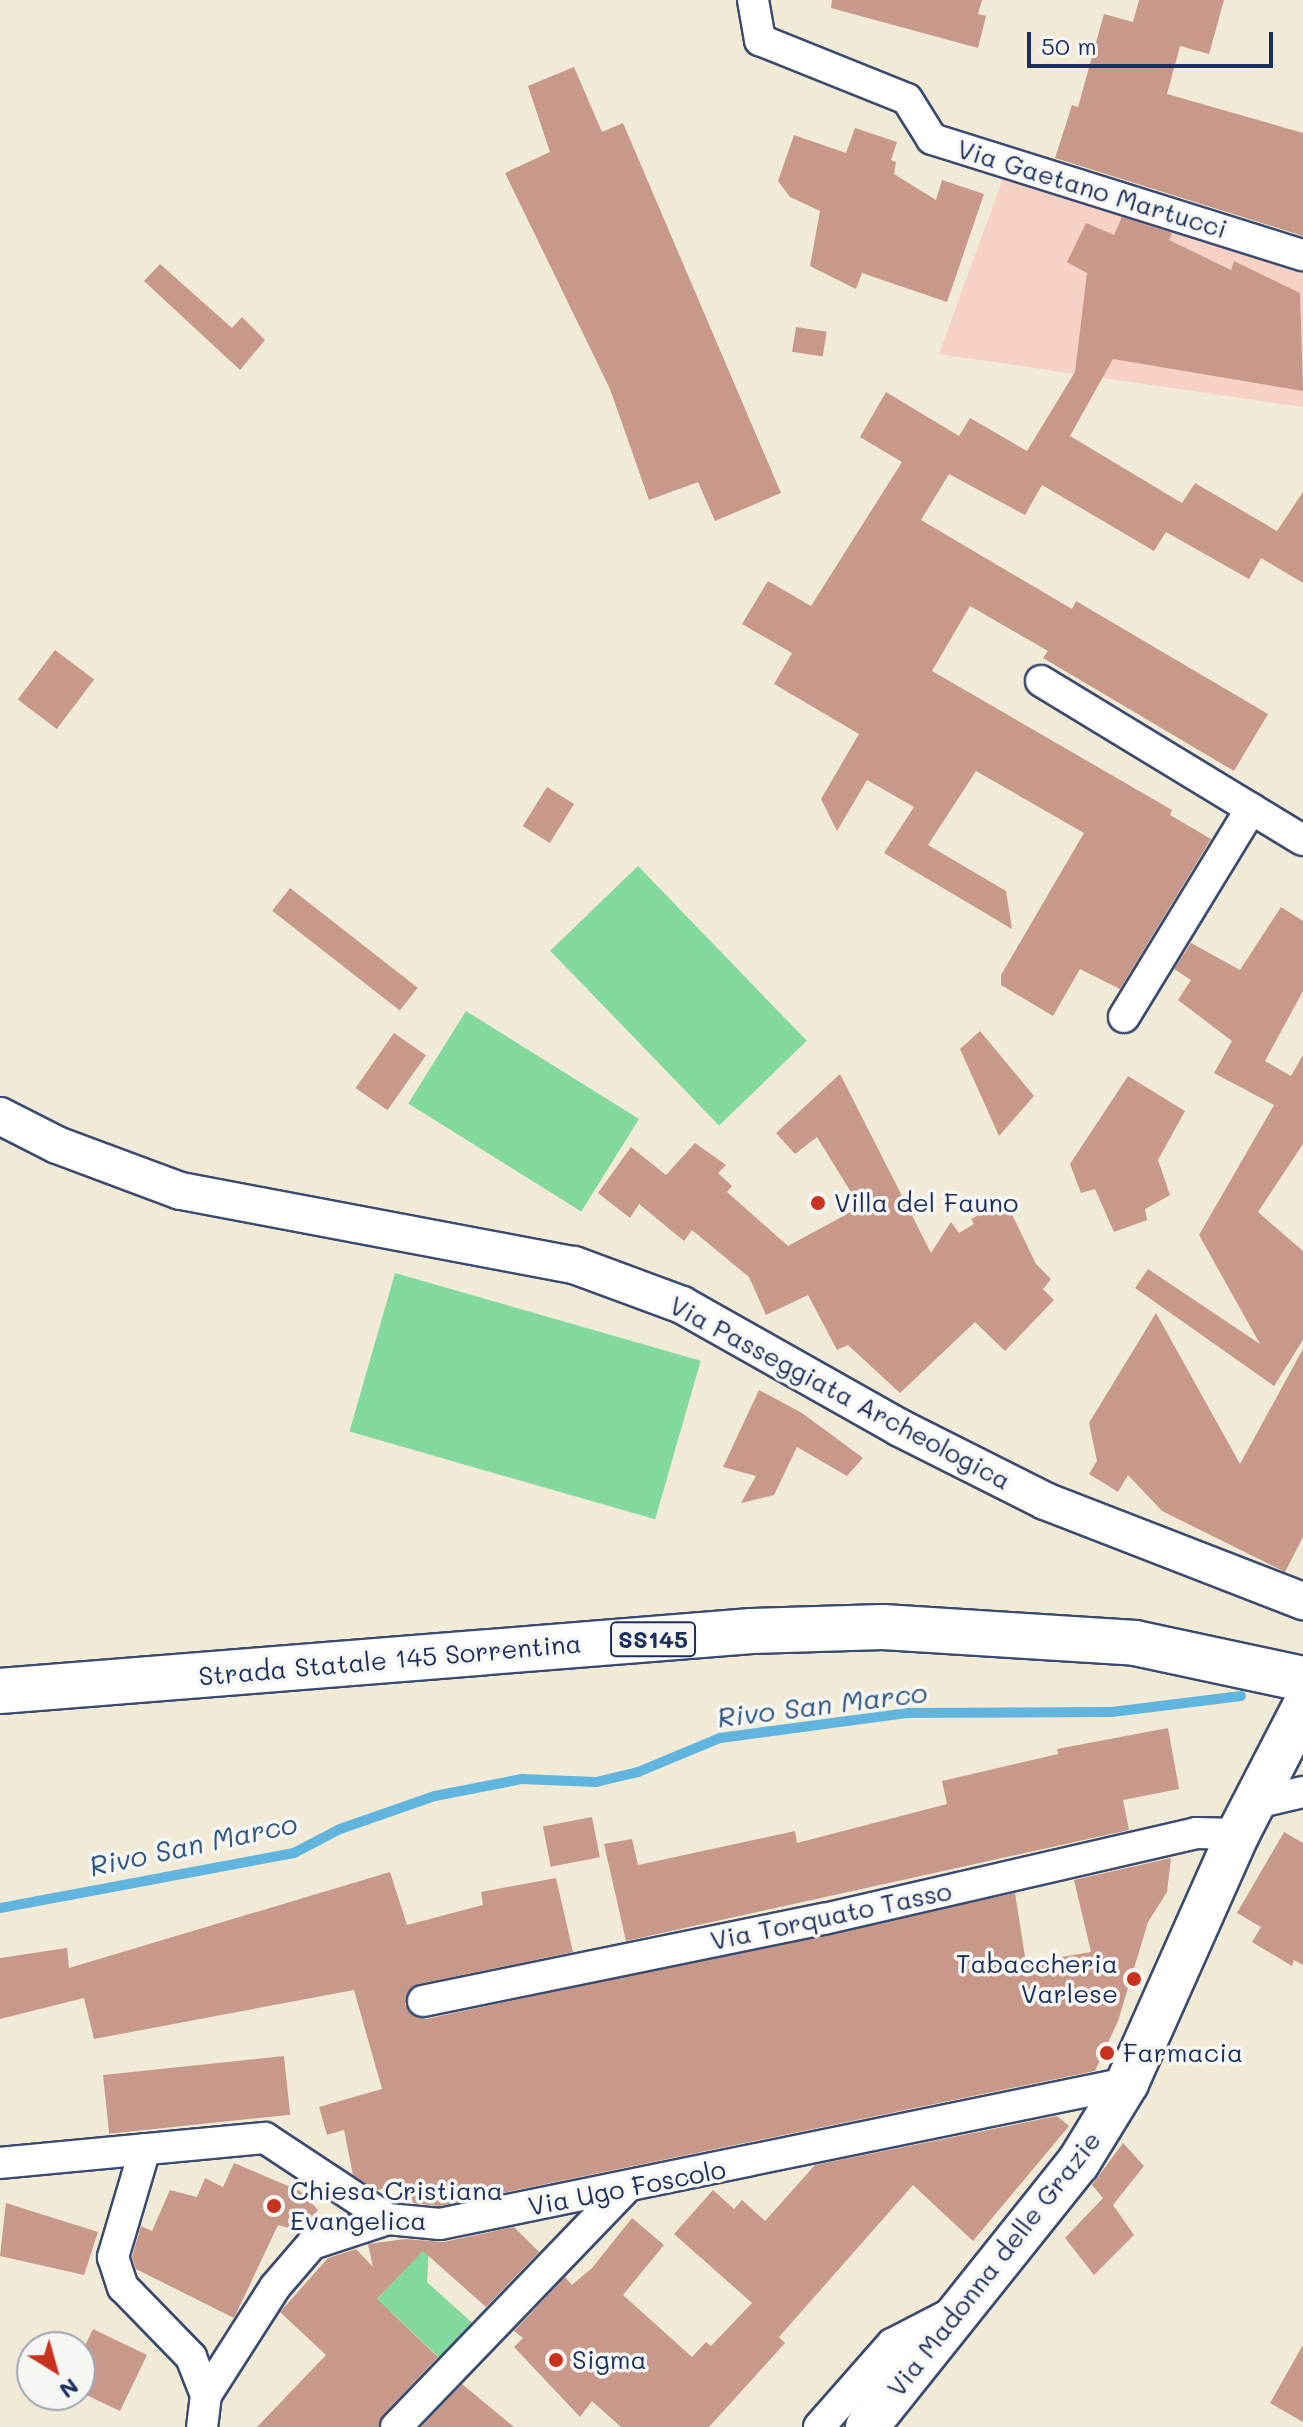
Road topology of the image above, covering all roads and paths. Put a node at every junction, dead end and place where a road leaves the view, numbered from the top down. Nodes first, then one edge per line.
1 (753, 0) edge
2 (1303, 255) edge
3 (1041, 681) dead end
4 (1251, 809) junction
5 (1303, 840) edge
6 (1124, 1017) dead end
7 (0, 1116) edge
8 (1303, 1601) edge
9 (1303, 1679) edge
10 (0, 1691) edge
11 (1303, 1708) edge
12 (1303, 1792) edge
13 (1245, 1819) junction
14 (423, 2001) dead end
15 (1127, 2083) junction
16 (145, 2149) junction
17 (0, 2163) edge
18 (624, 2190) junction
19 (388, 2219) junction
20 (964, 2307) junction
21 (206, 2395) junction
22 (202, 2427) edge
23 (396, 2427) edge
24 (819, 2427) edge
25 (867, 2427) edge

1 - 2 street, Via Gaetano Martucci
3 - 4 street
4 - 5 street
4 - 6 street
7 - 8 street, Via Passeggiata Archeologica
9 - 10 highway, Strada Statale 145 Sorrentina / SS145
11 - 13 main road, Via Madonna delle Grazie
12 - 13 street, Via Torquato Tasso
13 - 14 street, Via Torquato Tasso
13 - 15 main road, Via Madonna delle Grazie
15 - 18 street, Via Ugo Foscolo
15 - 20 main road, Via Madonna delle Grazie
16 - 17 street, Via Ugo Foscolo
16 - 19 street, Via Ugo Foscolo
16 - 21 street
18 - 19 street, Via Ugo Foscolo
18 - 23 street
19 - 21 street
20 - 24 street
20 - 25 main road, Via Madonna delle Grazie
21 - 22 street

